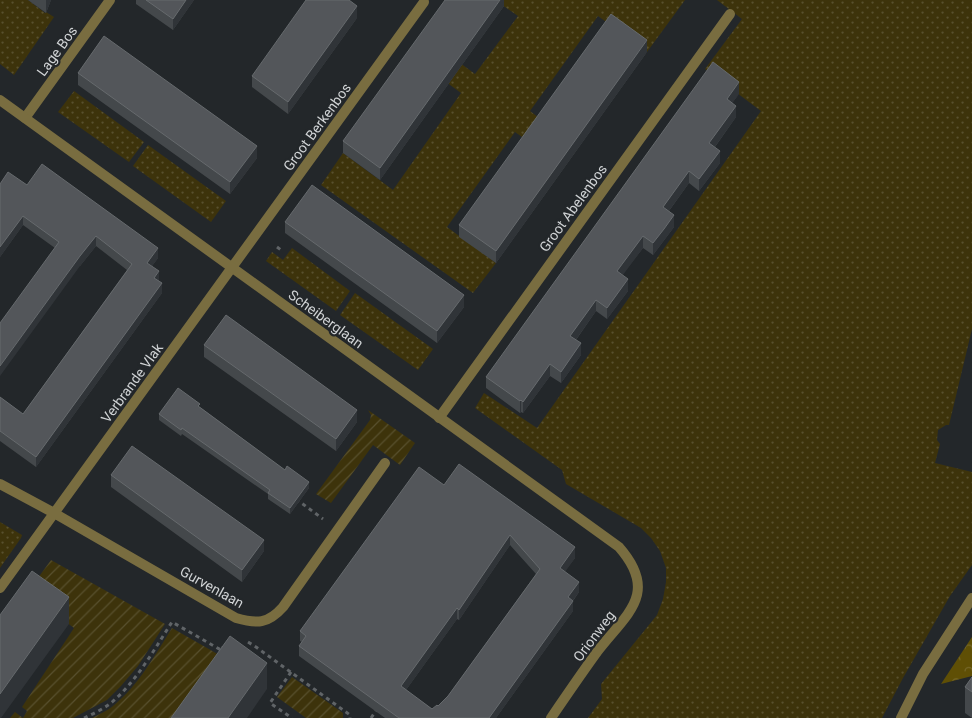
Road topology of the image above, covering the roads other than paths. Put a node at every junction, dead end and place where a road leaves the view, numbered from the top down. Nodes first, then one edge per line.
1 (110, 0) edge
2 (424, 2) dead end
3 (730, 14) dead end
4 (0, 100) edge
5 (25, 118) junction
6 (232, 268) junction
7 (439, 418) junction
8 (385, 463) dead end
9 (0, 484) edge
10 (54, 513) junction
11 (632, 564) joint
12 (0, 588) edge
13 (972, 598) edge
14 (550, 718) edge
15 (901, 718) edge

1 - 5 street, Lage Bos
2 - 6 street, Groot Berkenbos
3 - 7 street, Groot Abelenbos
4 - 5 street, Scheiberglaan
5 - 6 street, Scheiberglaan
6 - 7 street, Scheiberglaan
6 - 10 street, Verbrande Vlak
7 - 11 street, Scheiberglaan
8 - 10 street, Gurvenlaan
9 - 10 street
10 - 12 street, Verbrande Vlak
11 - 14 street, Orionweg
13 - 15 street

